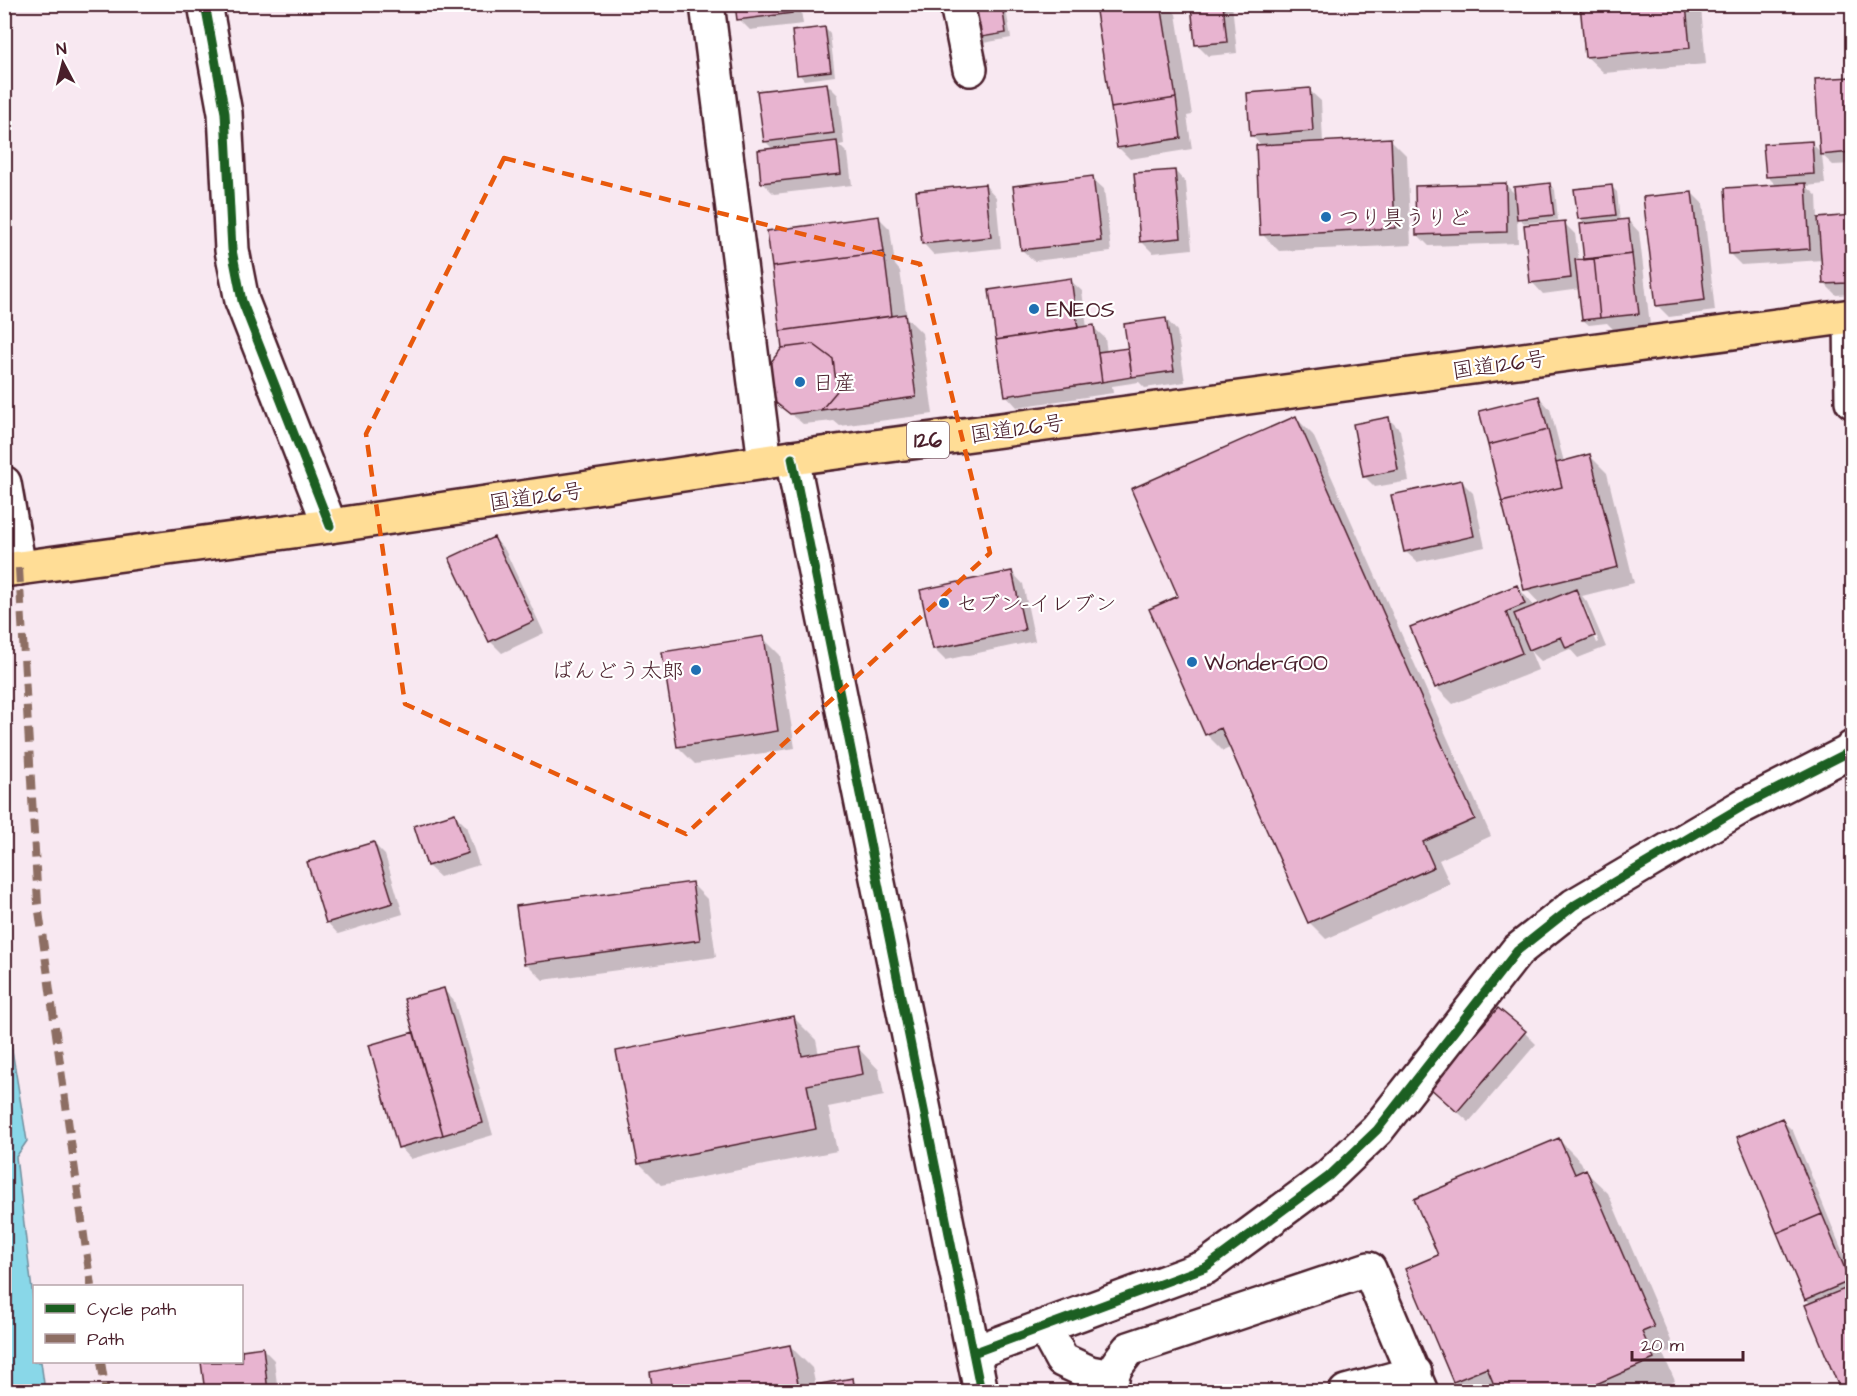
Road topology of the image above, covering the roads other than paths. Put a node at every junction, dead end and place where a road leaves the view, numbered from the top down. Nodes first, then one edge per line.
1 (205, 4) edge
2 (707, 4) edge
3 (957, 4) edge
4 (970, 69) dead end
5 (1852, 316) edge
6 (1852, 400) edge
7 (778, 460) junction
8 (4, 483) edge
9 (330, 526) junction
10 (12, 569) edge
11 (1852, 748) edge
12 (1044, 1327) junction
13 (973, 1353) junction
14 (1418, 1382) edge
15 (1112, 1384) edge
16 (981, 1392) edge
17 (1346, 1392) edge

1 - 9 street
2 - 7 street
3 - 4 street
5 - 6 street
5 - 7 highway, 国道126号 / 126
7 - 9 highway, 国道126号 / 126
7 - 13 street
8 - 10 street
9 - 10 highway, 国道126号 / 126
11 - 12 street
12 - 13 street
12 - 15 street
13 - 16 street
14 - 15 street
14 - 17 street

